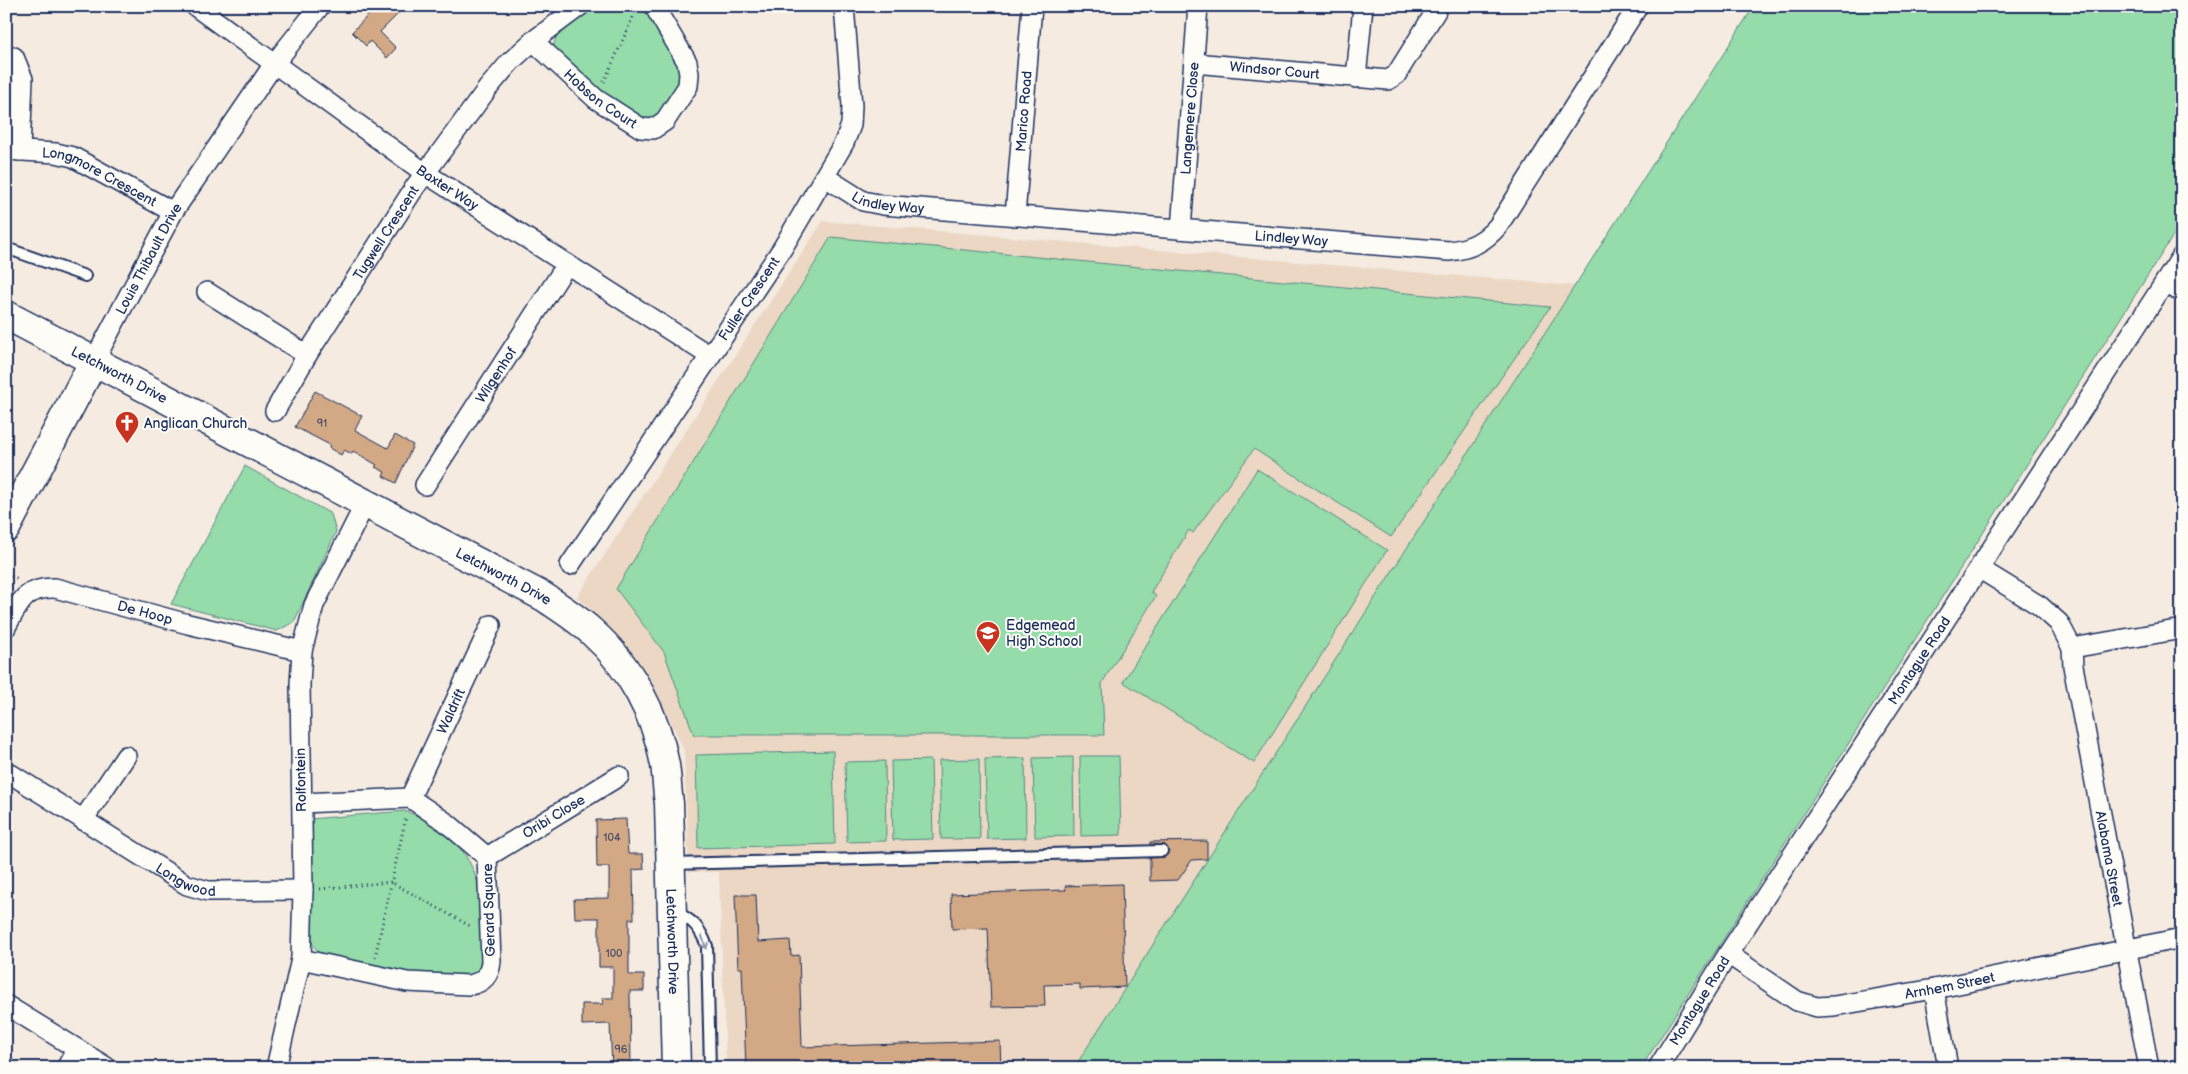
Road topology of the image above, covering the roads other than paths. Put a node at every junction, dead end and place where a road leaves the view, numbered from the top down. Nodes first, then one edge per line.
1 (195, 6) edge
2 (320, 6) edge
3 (580, 6) edge
4 (654, 6) edge
5 (844, 6) edge
6 (1032, 6) edge
7 (1198, 6) edge
8 (1363, 6) edge
9 (1436, 6) edge
10 (1638, 6) edge
11 (533, 41) junction
12 (14, 57) dead end
13 (1194, 63) junction
14 (274, 64) junction
15 (1356, 78) junction
16 (13, 150) edge
17 (425, 173) junction
18 (826, 177) junction
19 (174, 212) junction
20 (1015, 216) junction
21 (1181, 229) junction
22 (6, 248) edge
23 (2182, 256) edge
24 (567, 264) junction
25 (85, 276) dead end
26 (2165, 282) junction
27 (207, 292) dead end
28 (2182, 292) edge
29 (6, 315) edge
30 (307, 355) junction
31 (710, 356) junction
32 (94, 361) junction
33 (275, 411) dead end
34 (425, 484) dead end
35 (365, 504) junction
36 (6, 528) edge
37 (570, 565) dead end
38 (1980, 569) junction
39 (492, 624) dead end
40 (6, 627) edge
41 (2182, 629) edge
42 (2072, 648) junction
43 (302, 651) junction
44 (126, 756) dead end
45 (6, 771) edge
46 (619, 776) dead end
47 (410, 798) junction
48 (302, 803) junction
49 (84, 820) junction
50 (1162, 851) dead end
51 (487, 856) junction
52 (670, 864) junction
53 (302, 890) junction
54 (672, 909) junction
55 (2182, 938) edge
56 (2127, 948) junction
57 (1728, 954) junction
58 (301, 959) junction
59 (1934, 989) junction
60 (6, 1005) edge
61 (77, 1050) junction
62 (66, 1068) edge
63 (108, 1068) edge
64 (276, 1068) edge
65 (676, 1068) edge
66 (710, 1068) edge
67 (1658, 1068) edge
68 (1948, 1068) edge
69 (2149, 1068) edge

1 - 14 street, Baxter Way
2 - 14 street, Louis Thibault Drive
3 - 11 street, Tugwell Crescent
4 - 11 street, Hobson Court
5 - 18 street, Fuller Crescent
6 - 20 street, Marico Road
7 - 13 street, Langemere Close
8 - 15 street
9 - 15 street, Windsor Court
10 - 21 street, Lindley Way
11 - 17 street, Tugwell Crescent
12 - 16 street, Longmore Crescent
13 - 15 street, Windsor Court
13 - 21 street, Langemere Close
14 - 17 street, Baxter Way
14 - 19 street, Louis Thibault Drive
16 - 19 street, Longmore Crescent
17 - 24 street, Baxter Way
17 - 30 street, Tugwell Crescent
18 - 20 street, Lindley Way
18 - 31 street, Fuller Crescent
19 - 32 street, Louis Thibault Drive
20 - 21 street, Lindley Way
22 - 25 lane
23 - 26 street, Montague Road
24 - 31 street, Baxter Way
24 - 34 street, Wilgenhof
26 - 28 street
26 - 38 street, Montague Road
27 - 30 street
29 - 32 street, Letchworth Drive
30 - 33 street, Tugwell Crescent
31 - 37 street, Fuller Crescent
32 - 35 street, Letchworth Drive
32 - 36 street, Louis Thibault Drive
35 - 43 street, Rolfontein
35 - 52 street, Letchworth Drive
38 - 42 street, Alabama Street
38 - 57 street, Montague Road
39 - 47 street, Waldrift
40 - 43 street, De Hoop
41 - 42 street
42 - 56 street, Alabama Street
43 - 48 street, Rolfontein
44 - 49 street
45 - 49 street, Longwood
46 - 51 street, Oribi Close
47 - 48 street
47 - 51 street, Gerard Square
48 - 53 street, Rolfontein
49 - 53 street, Longwood
50 - 52 lane
51 - 58 street, Gerard Square
52 - 54 street, Letchworth Drive
53 - 58 street, Rolfontein
54 - 65 street, Letchworth Drive
54 -> 66 lane
55 - 56 street, Arnhem Street
56 - 59 street, Arnhem Street
56 - 69 street, Alabama Street
57 - 59 street, Arnhem Street
57 - 67 street, Montague Road
58 - 64 street, Rolfontein
59 - 68 street
60 - 61 street
61 - 62 street
61 - 63 street

